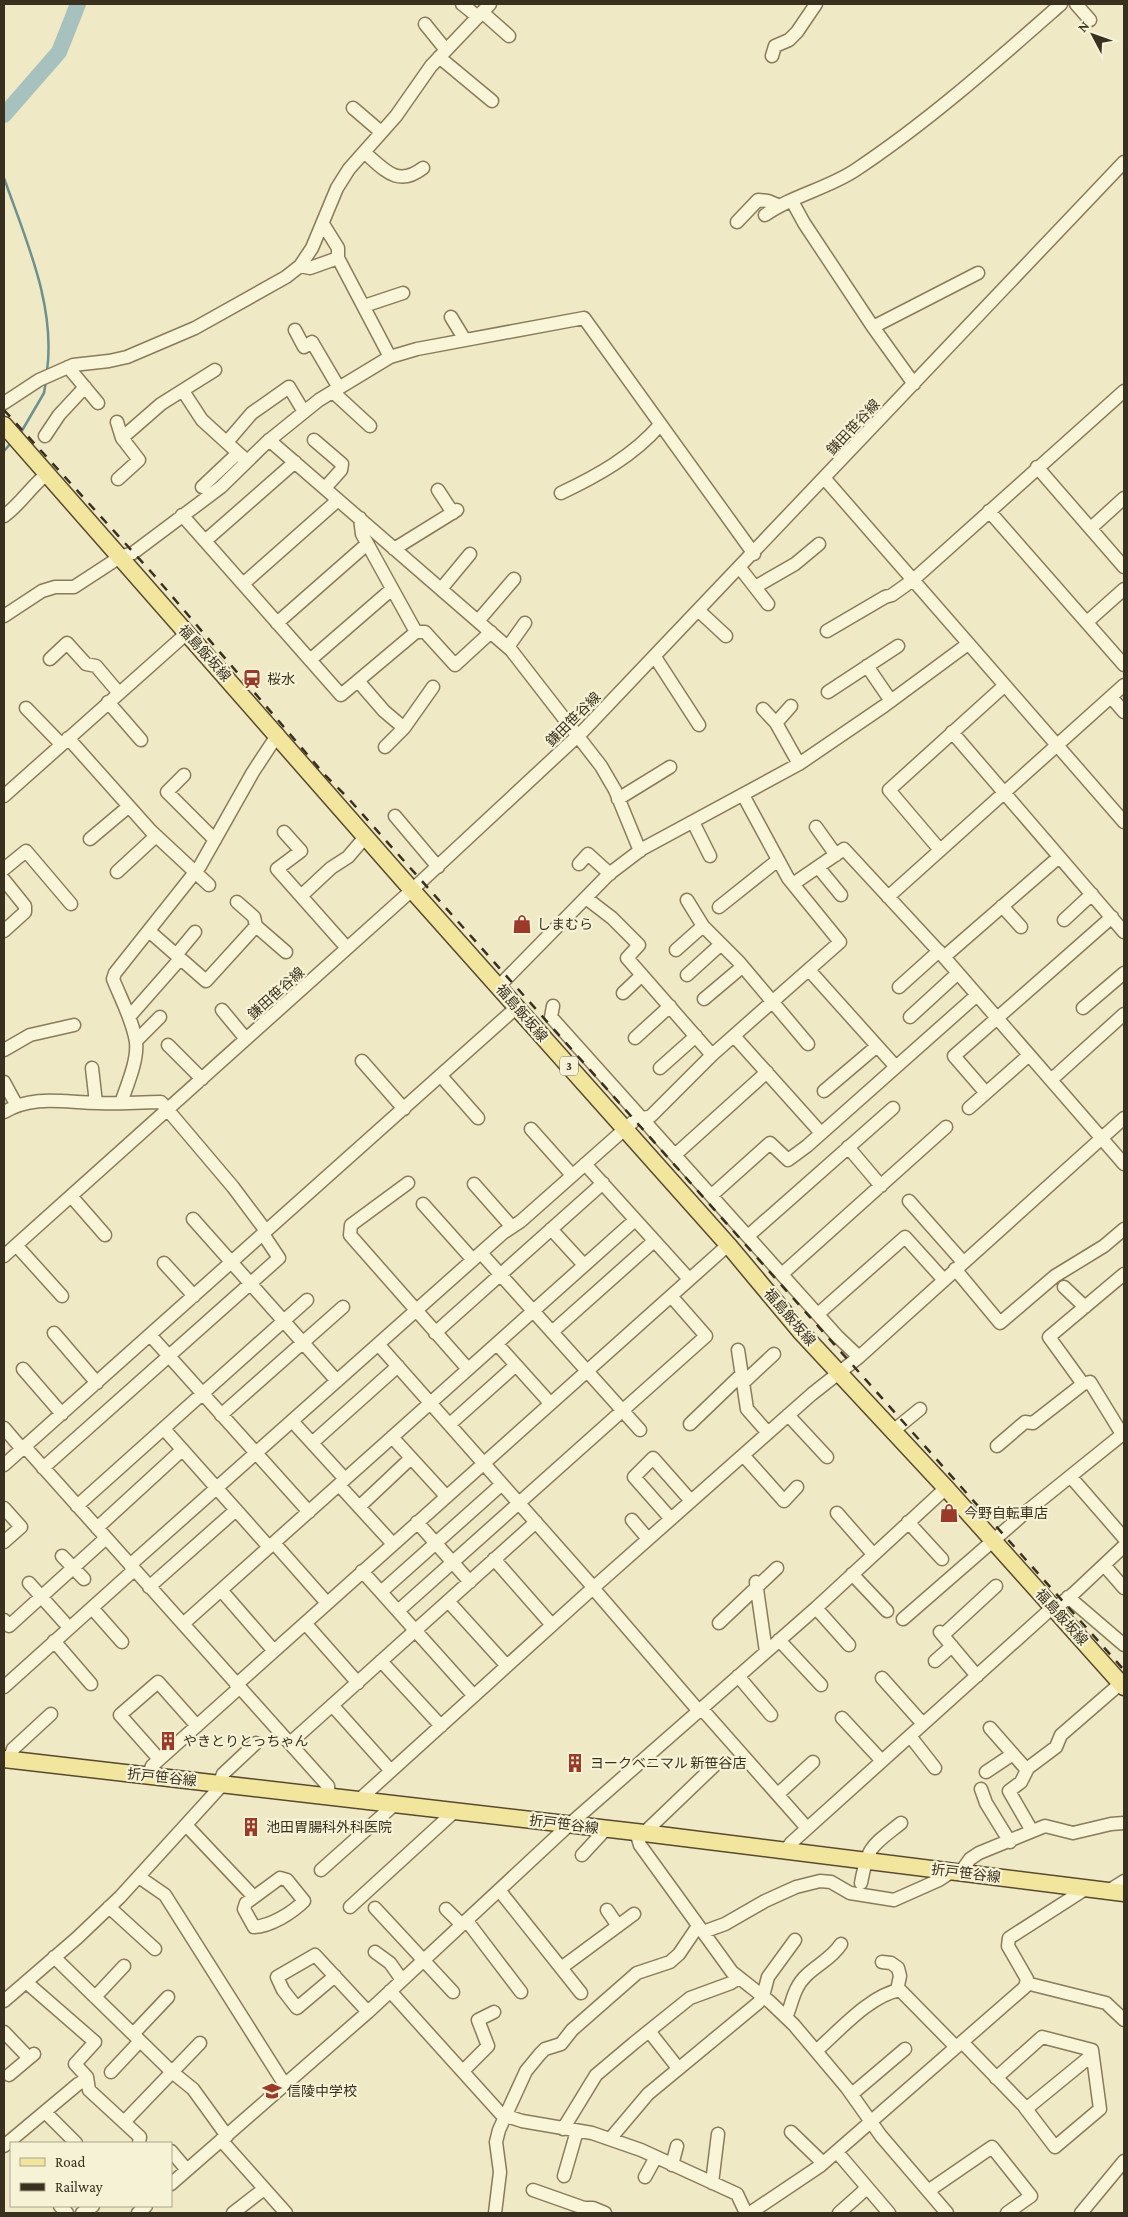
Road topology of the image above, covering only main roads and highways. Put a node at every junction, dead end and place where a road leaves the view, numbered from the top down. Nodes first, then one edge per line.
1 (11, 432) edge
2 (1122, 1685) edge
3 (6, 1759) edge
4 (1124, 1892) edge

1 - 2 main road, 福島飯坂線 / 3
3 - 4 main road, 折戸笹谷線

